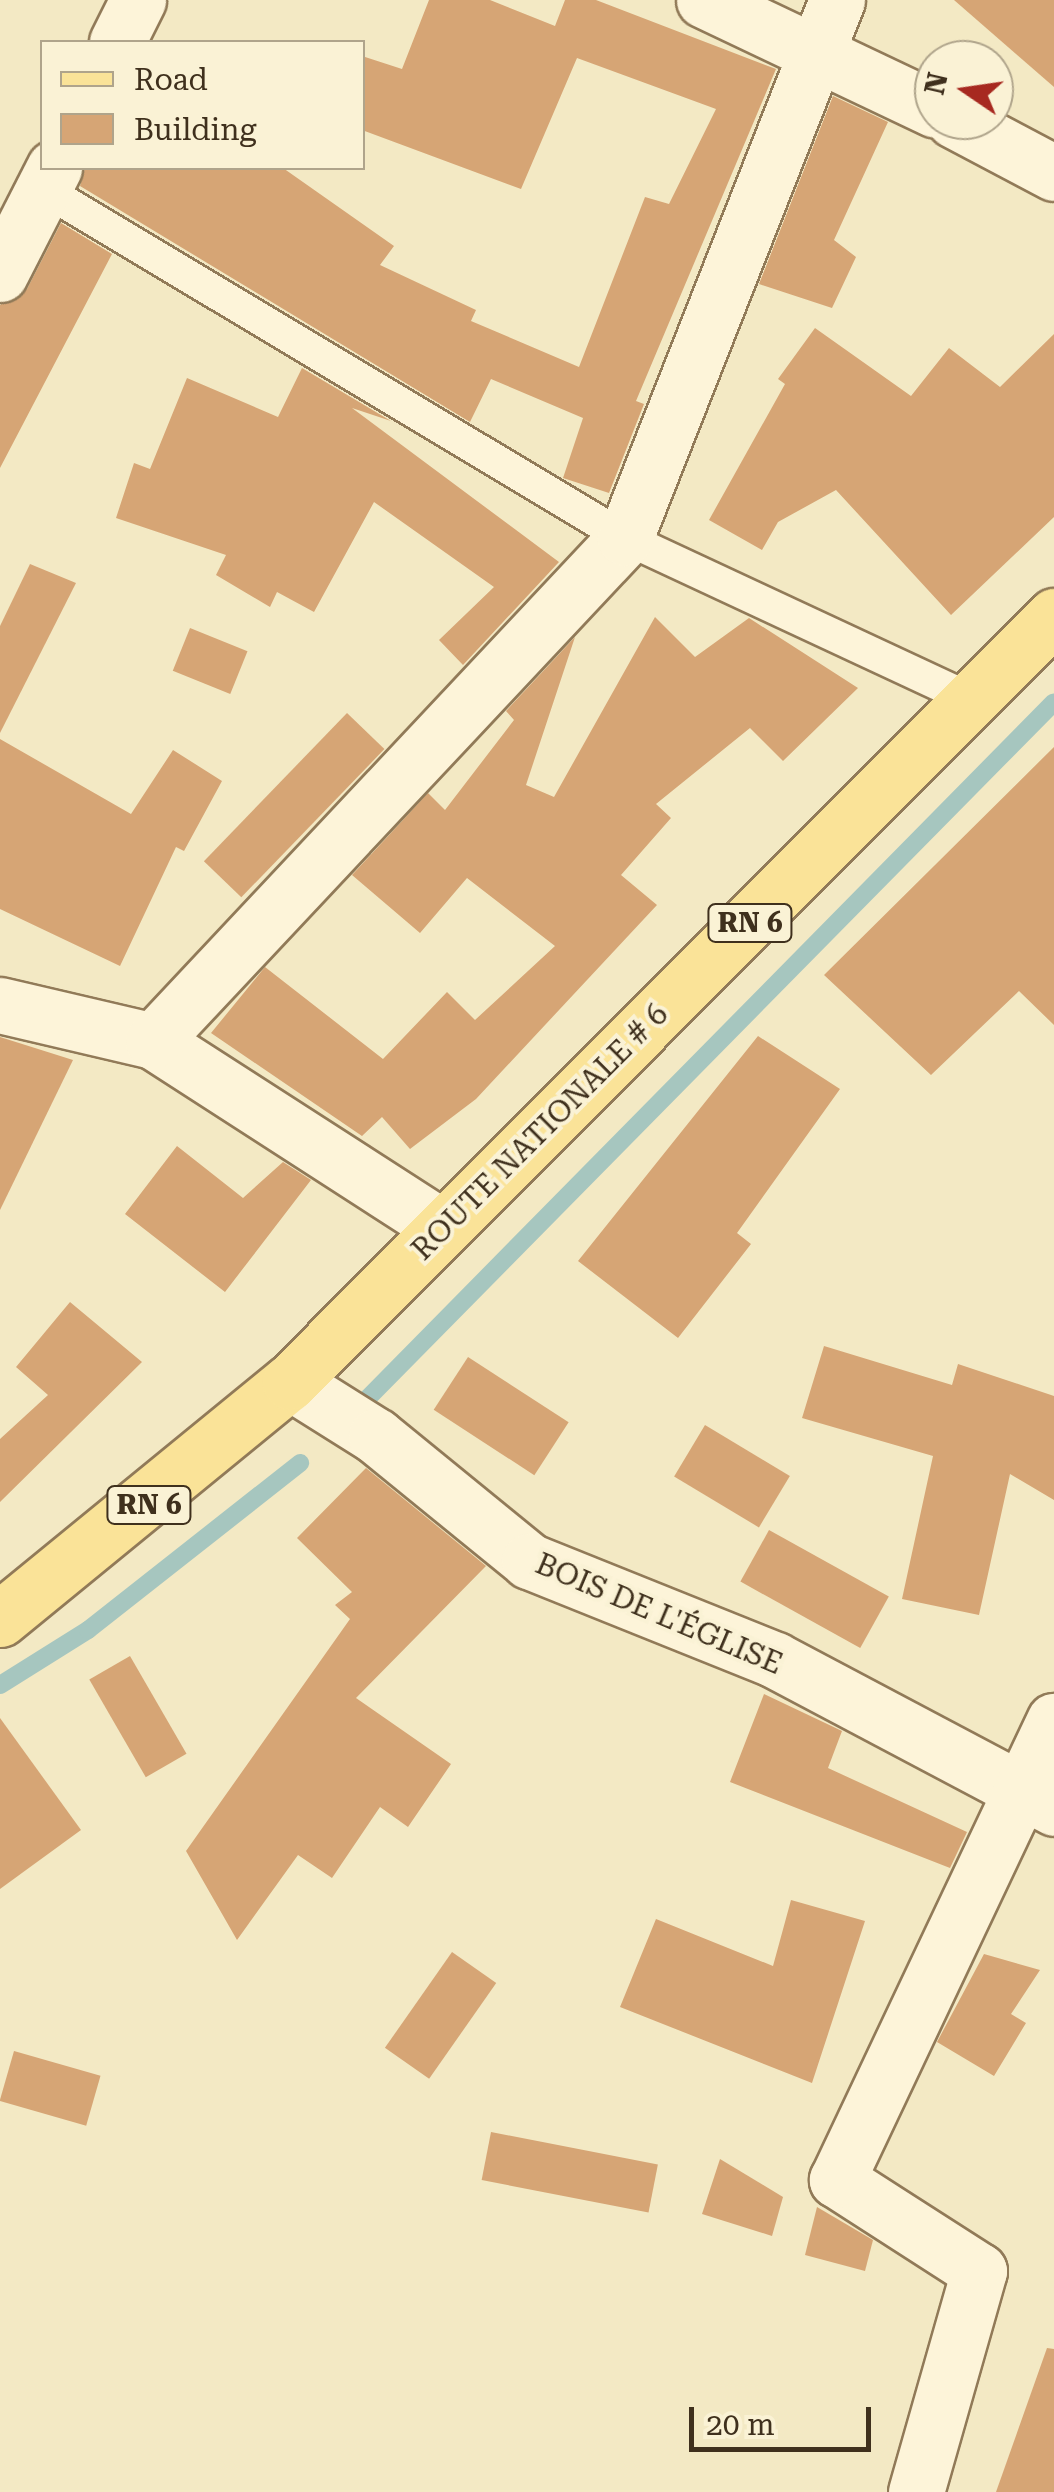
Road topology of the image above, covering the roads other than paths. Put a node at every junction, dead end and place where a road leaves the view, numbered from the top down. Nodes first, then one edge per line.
1 (138, 0) edge
2 (704, 0) edge
3 (828, 24) edge
4 (118, 40) edge
5 (914, 93) edge
6 (992, 140) edge
7 (1054, 173) edge
8 (48, 178) edge
9 (0, 274) edge
10 (625, 538) junction
11 (1054, 616) edge
12 (973, 700) junction
13 (0, 1005) edge
14 (153, 1041) junction
15 (443, 1228) junction
16 (290, 1382) junction
17 (0, 1620) edge
18 (1054, 1721) edge
19 (1038, 1800) edge
20 (916, 2492) edge

1 - 4 street
2 - 3 street
3 - 5 street
3 - 10 street
6 - 7 street
8 - 9 street
8 - 10 lane
10 - 12 lane
10 - 14 street
11 - 12 main road, ROUTE NATIONALE # 6 / RN 6
12 - 15 main road, ROUTE NATIONALE # 6 / RN 6
13 - 14 street
14 - 15 street
15 - 16 main road, ROUTE NATIONALE # 6 / RN 6
16 - 17 main road, ROUTE NATIONALE # 6 / RN 6
16 - 19 street, BOIS DE L'ÉGLISE
18 - 19 street
19 - 20 street

